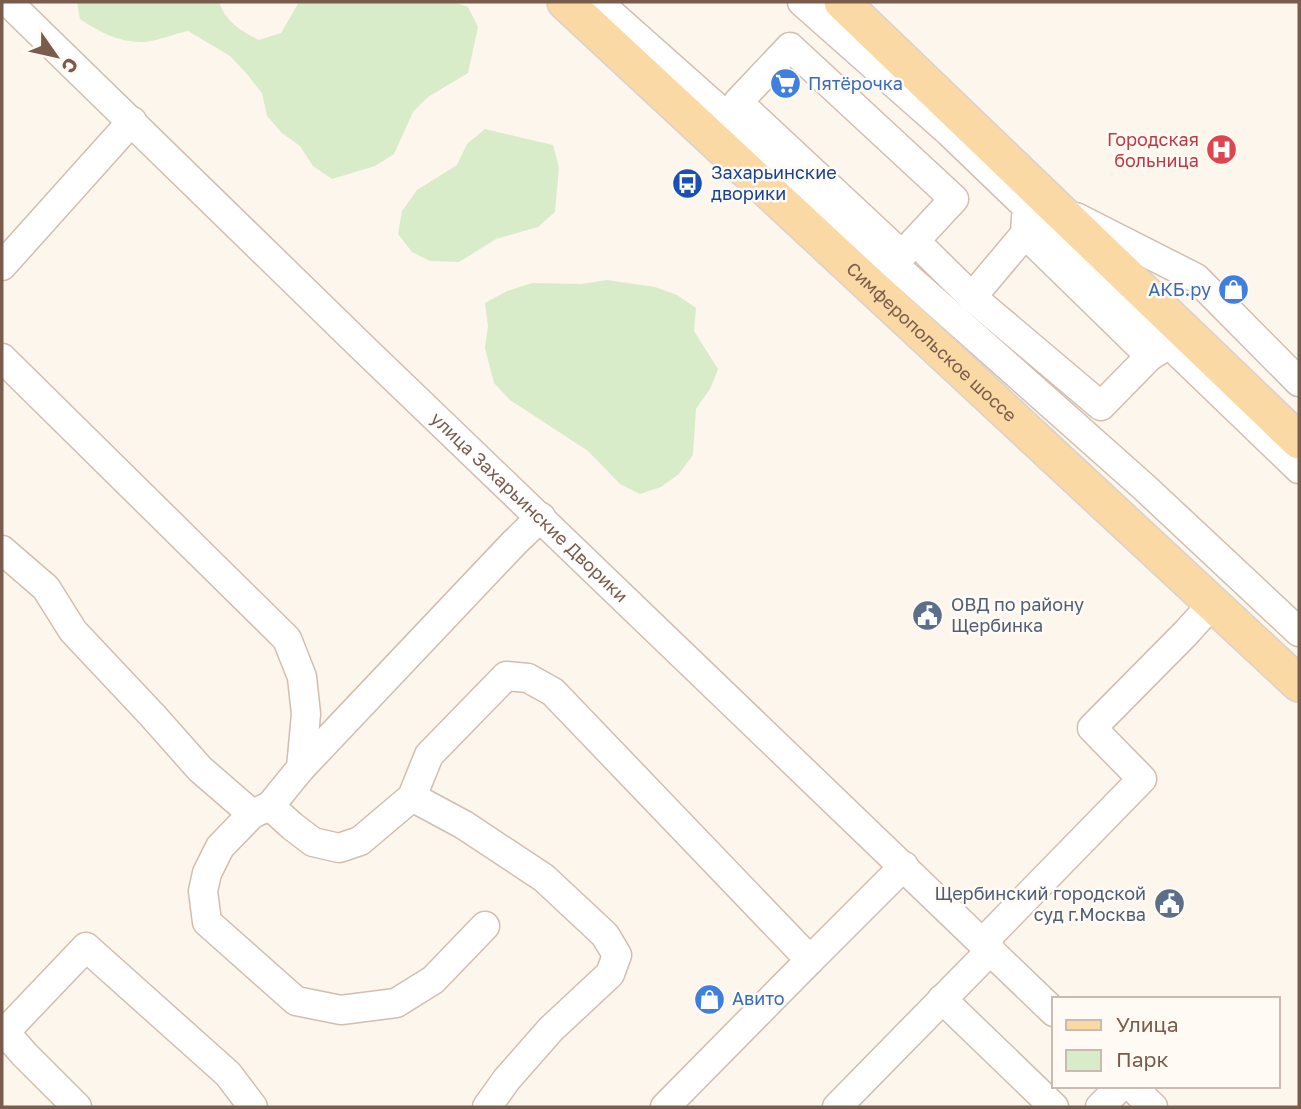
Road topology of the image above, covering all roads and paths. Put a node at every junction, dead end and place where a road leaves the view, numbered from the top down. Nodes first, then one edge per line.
1 (8, 2) edge
2 (565, 2) edge
3 (598, 2) edge
4 (802, 2) edge
5 (842, 2) edge
6 (132, 121) junction
7 (984, 166) junction
8 (954, 199) junction
9 (1036, 216) junction
10 (915, 241) junction
11 (2, 266) edge
12 (972, 297) junction
13 (1160, 350) junction
14 (2, 358) edge
15 (1299, 382) edge
16 (1299, 441) edge
17 (1299, 469) edge
18 (541, 517) junction
19 (2, 550) edge
20 (1213, 603) junction
21 (1299, 632) edge
22 (1299, 684) edge
23 (301, 768) junction
24 (411, 797) junction
25 (261, 810) junction
26 (904, 866) junction
27 (485, 926) dead end
28 (987, 946) junction
29 (810, 960) junction
30 (942, 999) junction
31 (1052, 1010) edge
32 (1119, 1088) edge
33 (1133, 1088) edge
34 (77, 1107) edge
35 (253, 1107) edge
36 (487, 1107) edge
37 (664, 1107) edge
38 (837, 1107) edge
39 (1054, 1107) edge
40 (1100, 1107) edge
41 (1153, 1107) edge

1 - 6 street, улица Захарьинские Дворики
2 - 20 main road, Симферопольское шоссе
3 - 21 street
4 - 7 street
5 - 9 main road
6 - 11 street
6 - 18 street, улица Захарьинские Дворики
7 - 8 street
7 - 9 street
8 - 10 street
8 - 10 street
9 - 12 street
9 - 13 street
9 - 15 street
9 - 16 main road
10 - 12 street
12 - 13 street
13 - 17 street
14 - 23 street
18 - 23 street
18 - 26 street, улица Захарьинские Дворики
19 - 25 street
20 - 22 main road, Симферопольское шоссе
20 - 28 street
23 - 25 street
24 - 25 street
24 - 29 street
24 - 36 street
25 - 27 street
26 - 28 street, улица Захарьинские Дворики
26 - 29 street
28 - 30 street
28 - 31 street, улица Захарьинские Дворики
29 - 37 street
30 - 38 street
30 - 39 street
32 - 40 street
33 - 41 street
34 - 35 street

